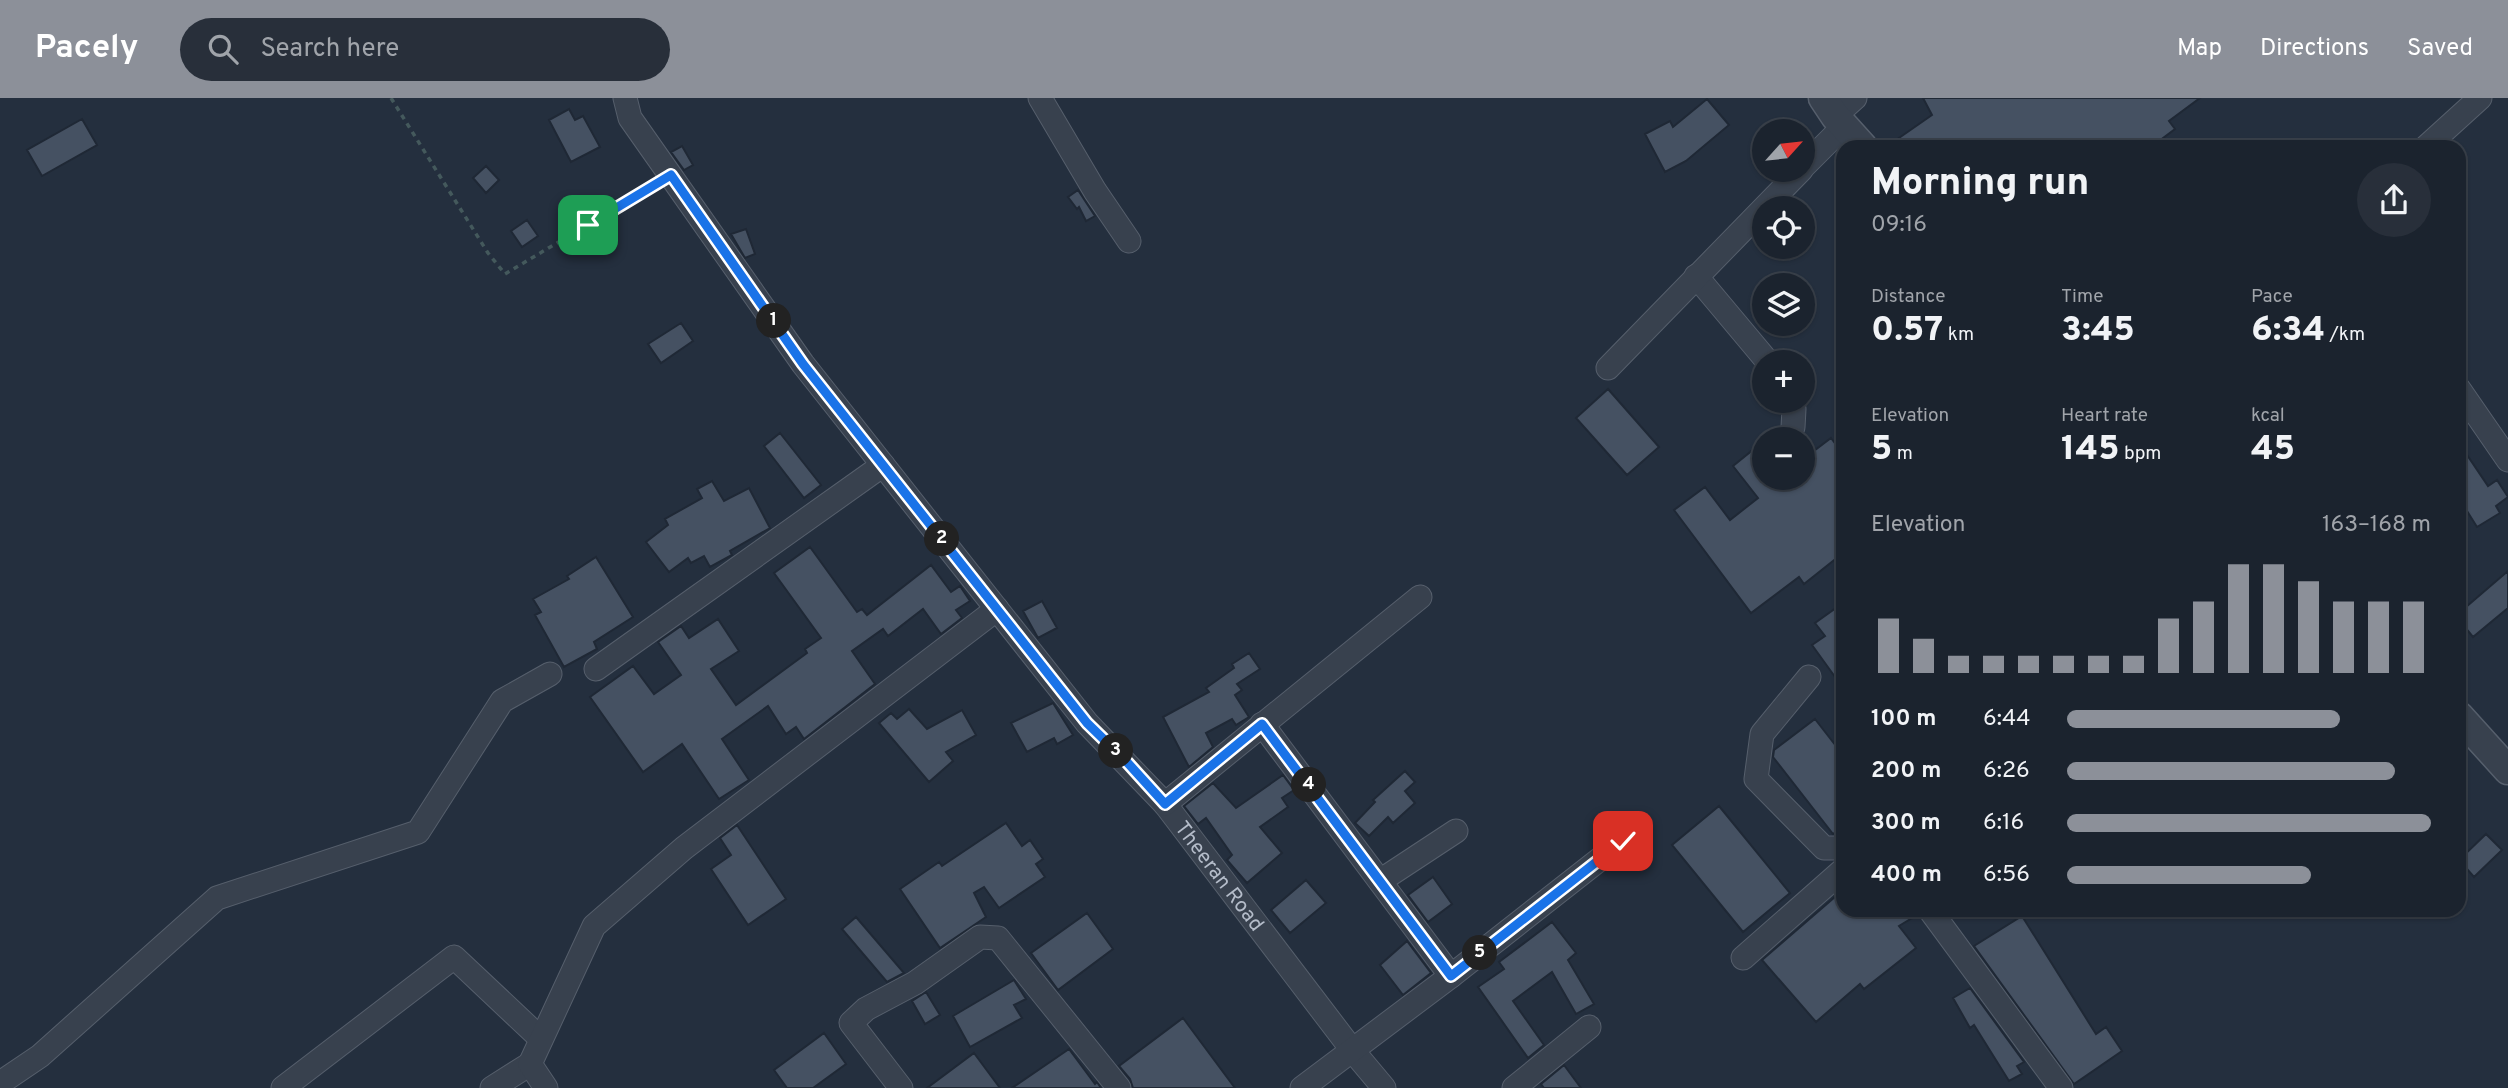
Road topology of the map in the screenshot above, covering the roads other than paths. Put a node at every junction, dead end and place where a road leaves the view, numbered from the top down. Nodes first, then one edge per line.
1 (625, 98) edge
2 (1040, 98) edge
3 (2480, 98) edge
4 (1839, 109) edge
5 (1859, 140) edge
6 (2434, 140) edge
7 (1815, 148) edge
8 (1789, 182) edge
9 (1129, 241) dead end
10 (1696, 276) junction
11 (1758, 350) edge
12 (1608, 368) dead end
13 (2466, 399) edge
14 (1794, 413) edge
15 (1793, 427) dead end
16 (2508, 460) edge
17 (883, 465) junction
18 (1420, 597) dead end
19 (997, 609) junction
20 (596, 669) dead end
21 (550, 674) dead end
22 (1809, 677) dead end
23 (1262, 724) junction
24 (2466, 724) edge
25 (2508, 770) edge
26 (1165, 804) junction
27 (1456, 831) dead end
28 (1623, 841) dead end
29 (1836, 848) edge
30 (1836, 876) edge
31 (1380, 881) junction
32 (1935, 917) edge
33 (1743, 958) dead end
34 (1451, 976) junction
35 (1589, 1027) dead end
36 (541, 1040) junction
37 (1353, 1051) junction
38 (530, 1064) junction
39 (0, 1083) edge
40 (283, 1088) edge
41 (492, 1088) edge
42 (547, 1088) edge
43 (901, 1088) edge
44 (1119, 1088) edge
45 (1302, 1088) edge
46 (1384, 1088) edge
47 (1514, 1088) edge
48 (2061, 1088) edge

1 - 17 street, Theeran Road
2 - 9 street
3 - 6 street
4 - 5 street
4 - 7 street
8 - 10 street
10 - 11 street
10 - 12 street
13 - 16 street
14 - 15 street
17 - 19 street, Theeran Road
17 - 20 street
18 - 23 street
19 - 26 street, Theeran Road
19 - 36 street
21 - 39 street
22 - 29 street
23 - 26 street
23 - 31 street
24 - 25 street
26 - 37 street, Theeran Road
27 - 31 street
28 - 34 street
30 - 33 street
31 - 34 street
32 - 48 street
34 - 37 street
35 - 47 street
36 - 38 street
36 - 40 street
37 - 45 street
37 - 46 street, Theeran Road
38 - 41 street
38 - 42 street
43 - 44 street

